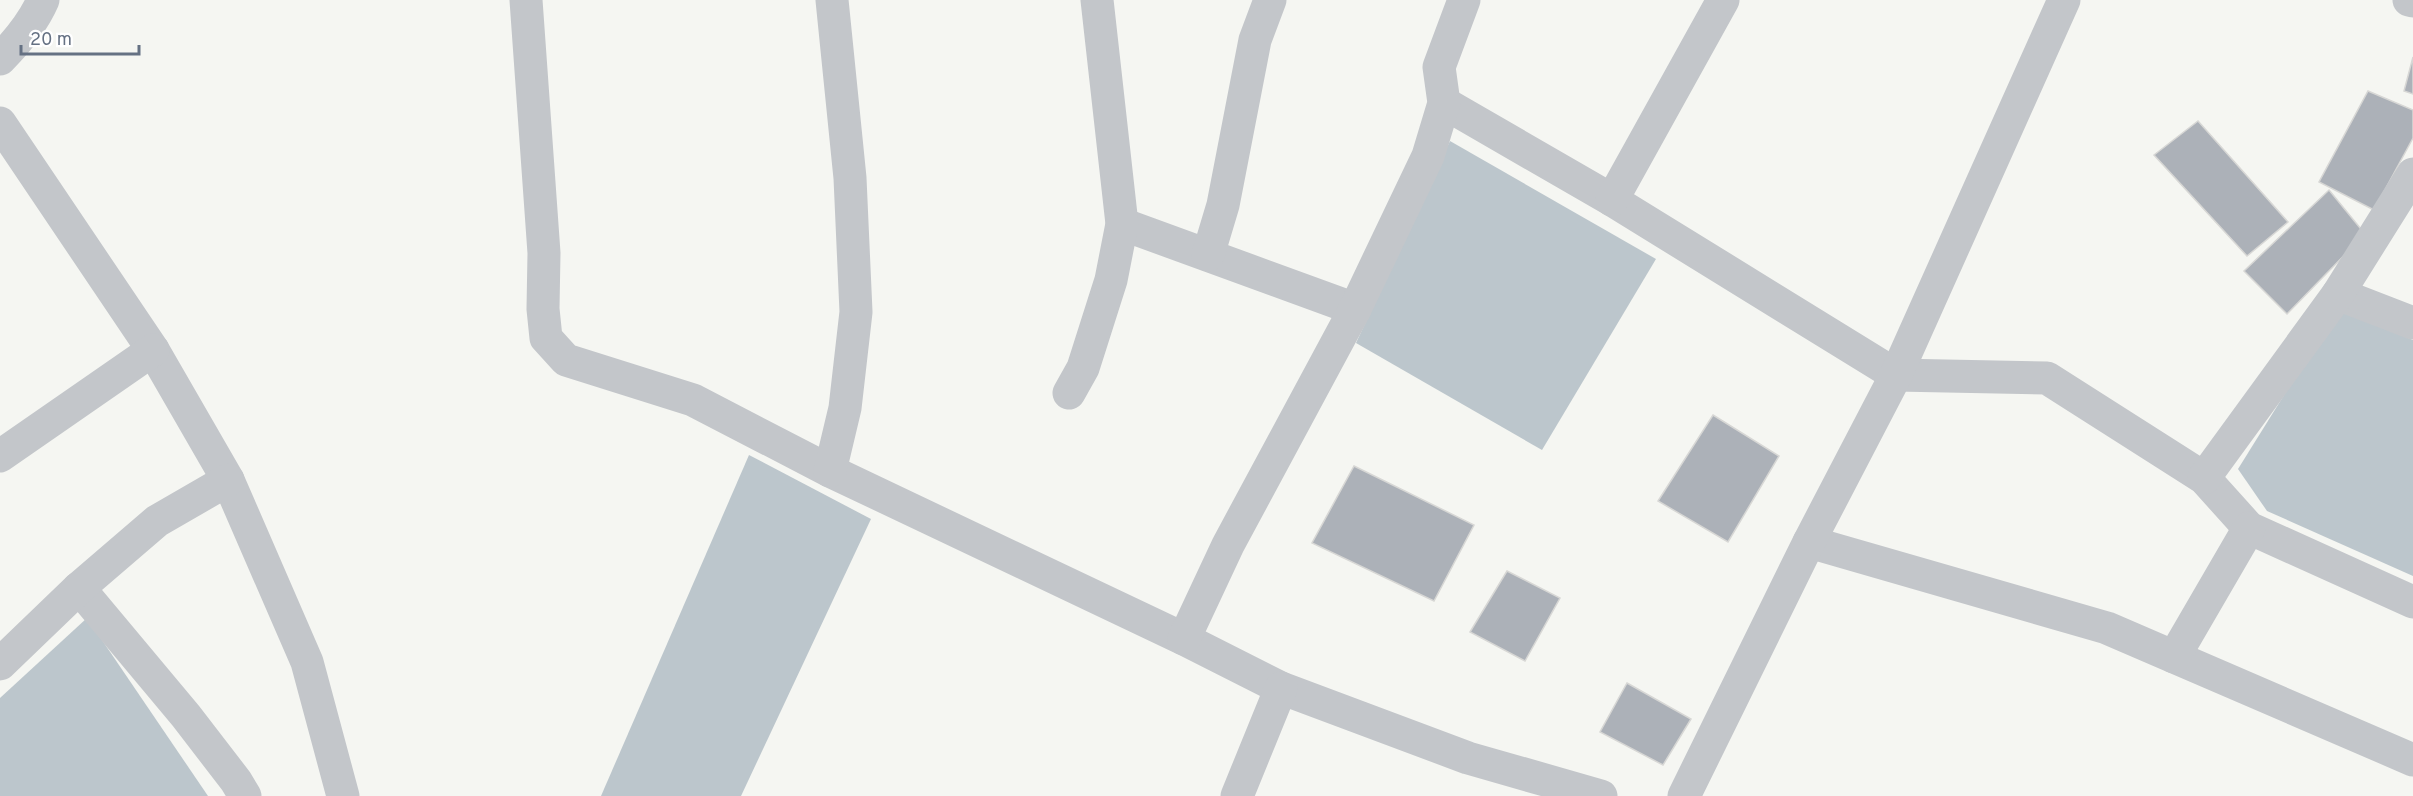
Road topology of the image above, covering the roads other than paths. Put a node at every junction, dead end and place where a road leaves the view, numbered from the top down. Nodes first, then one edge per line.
1 (43, 0) edge
2 (526, 0) edge
3 (832, 0) edge
4 (1097, 0) edge
5 (1270, 0) edge
6 (1464, 0) edge
7 (1724, 0) edge
8 (2064, 0) edge
9 (0, 59) edge
10 (1444, 103) junction
11 (0, 123) edge
12 (2413, 174) edge
13 (1612, 200) junction
14 (1122, 224) junction
15 (1208, 255) junction
16 (2338, 294) junction
17 (1354, 309) junction
18 (2413, 323) edge
19 (153, 350) junction
20 (1896, 375) junction
21 (1069, 393) dead end
22 (0, 456) edge
23 (830, 471) junction
24 (2204, 478) junction
25 (228, 480) junction
26 (2249, 528) junction
27 (1809, 542) junction
28 (79, 588) junction
29 (2413, 602) edge
30 (1184, 639) junction
31 (2174, 657) junction
32 (0, 664) edge
33 (1281, 688) junction
34 (2413, 760) edge
35 (245, 796) edge
36 (343, 796) edge
37 (1237, 796) edge
38 (1601, 796) edge
39 (1684, 796) edge

1 - 9 street
2 - 23 street
3 - 23 street
4 - 14 street
5 - 15 street
6 - 10 street
7 - 13 street
8 - 20 street
10 - 13 street
10 - 17 street
11 - 19 street
12 - 16 street
13 - 20 street
14 - 15 street
14 - 21 street
15 - 17 street
16 - 18 street
16 - 24 street
17 - 30 street
19 - 22 street
19 - 25 street
20 - 24 street
20 - 27 street
23 - 30 street
24 - 26 street
25 - 28 street
25 - 36 street
26 - 29 street
26 - 31 street
27 - 31 street
27 - 39 street
28 - 32 street
28 - 35 street
30 - 33 street
31 - 34 street
33 - 37 street
33 - 38 street

